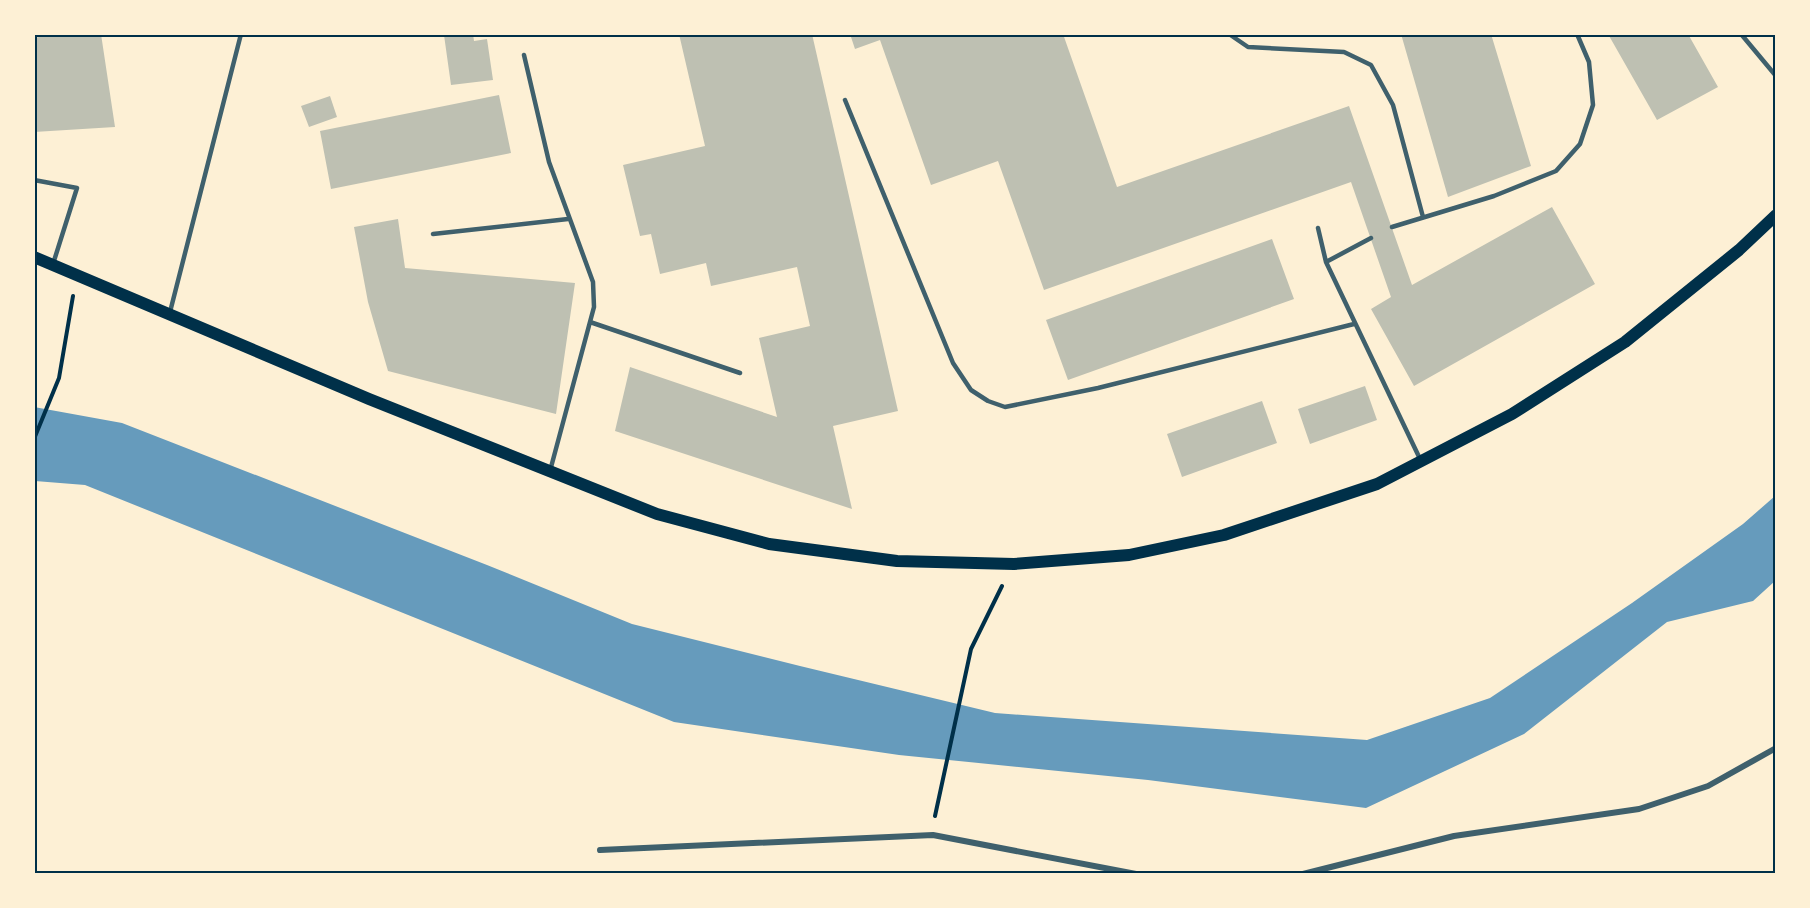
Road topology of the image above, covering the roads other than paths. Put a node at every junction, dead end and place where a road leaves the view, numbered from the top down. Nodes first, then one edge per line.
1 (241, 34) edge
2 (1229, 34) edge
3 (1577, 34) edge
4 (1741, 34) edge
5 (524, 55) dead end
6 (1776, 76) edge
7 (845, 100) dead end
8 (34, 180) edge
9 (1776, 215) edge
10 (1423, 217) junction
11 (568, 219) junction
12 (1392, 227) dead end
13 (1318, 228) dead end
14 (433, 234) dead end
15 (1371, 238) dead end
16 (34, 257) edge
17 (1326, 262) junction
18 (53, 265) junction
19 (169, 315) junction
20 (590, 322) junction
21 (1354, 324) junction
22 (740, 373) dead end
23 (1421, 461) junction
24 (550, 471) junction
25 (1776, 748) edge
26 (600, 850) dead end
27 (1136, 873) edge
28 (1303, 873) edge

1 - 19 lane
2 - 10 lane
3 - 10 lane
4 - 6 lane
5 - 11 lane
7 - 21 lane
8 - 18 lane
9 - 23 main road
10 - 12 lane
11 - 14 lane
11 - 20 lane
13 - 17 lane
15 - 17 lane
16 - 18 main road
17 - 21 lane
18 - 19 main road
19 - 24 main road
20 - 22 lane
20 - 24 lane
21 - 23 lane
23 - 24 main road
25 - 28 street
26 - 27 street

